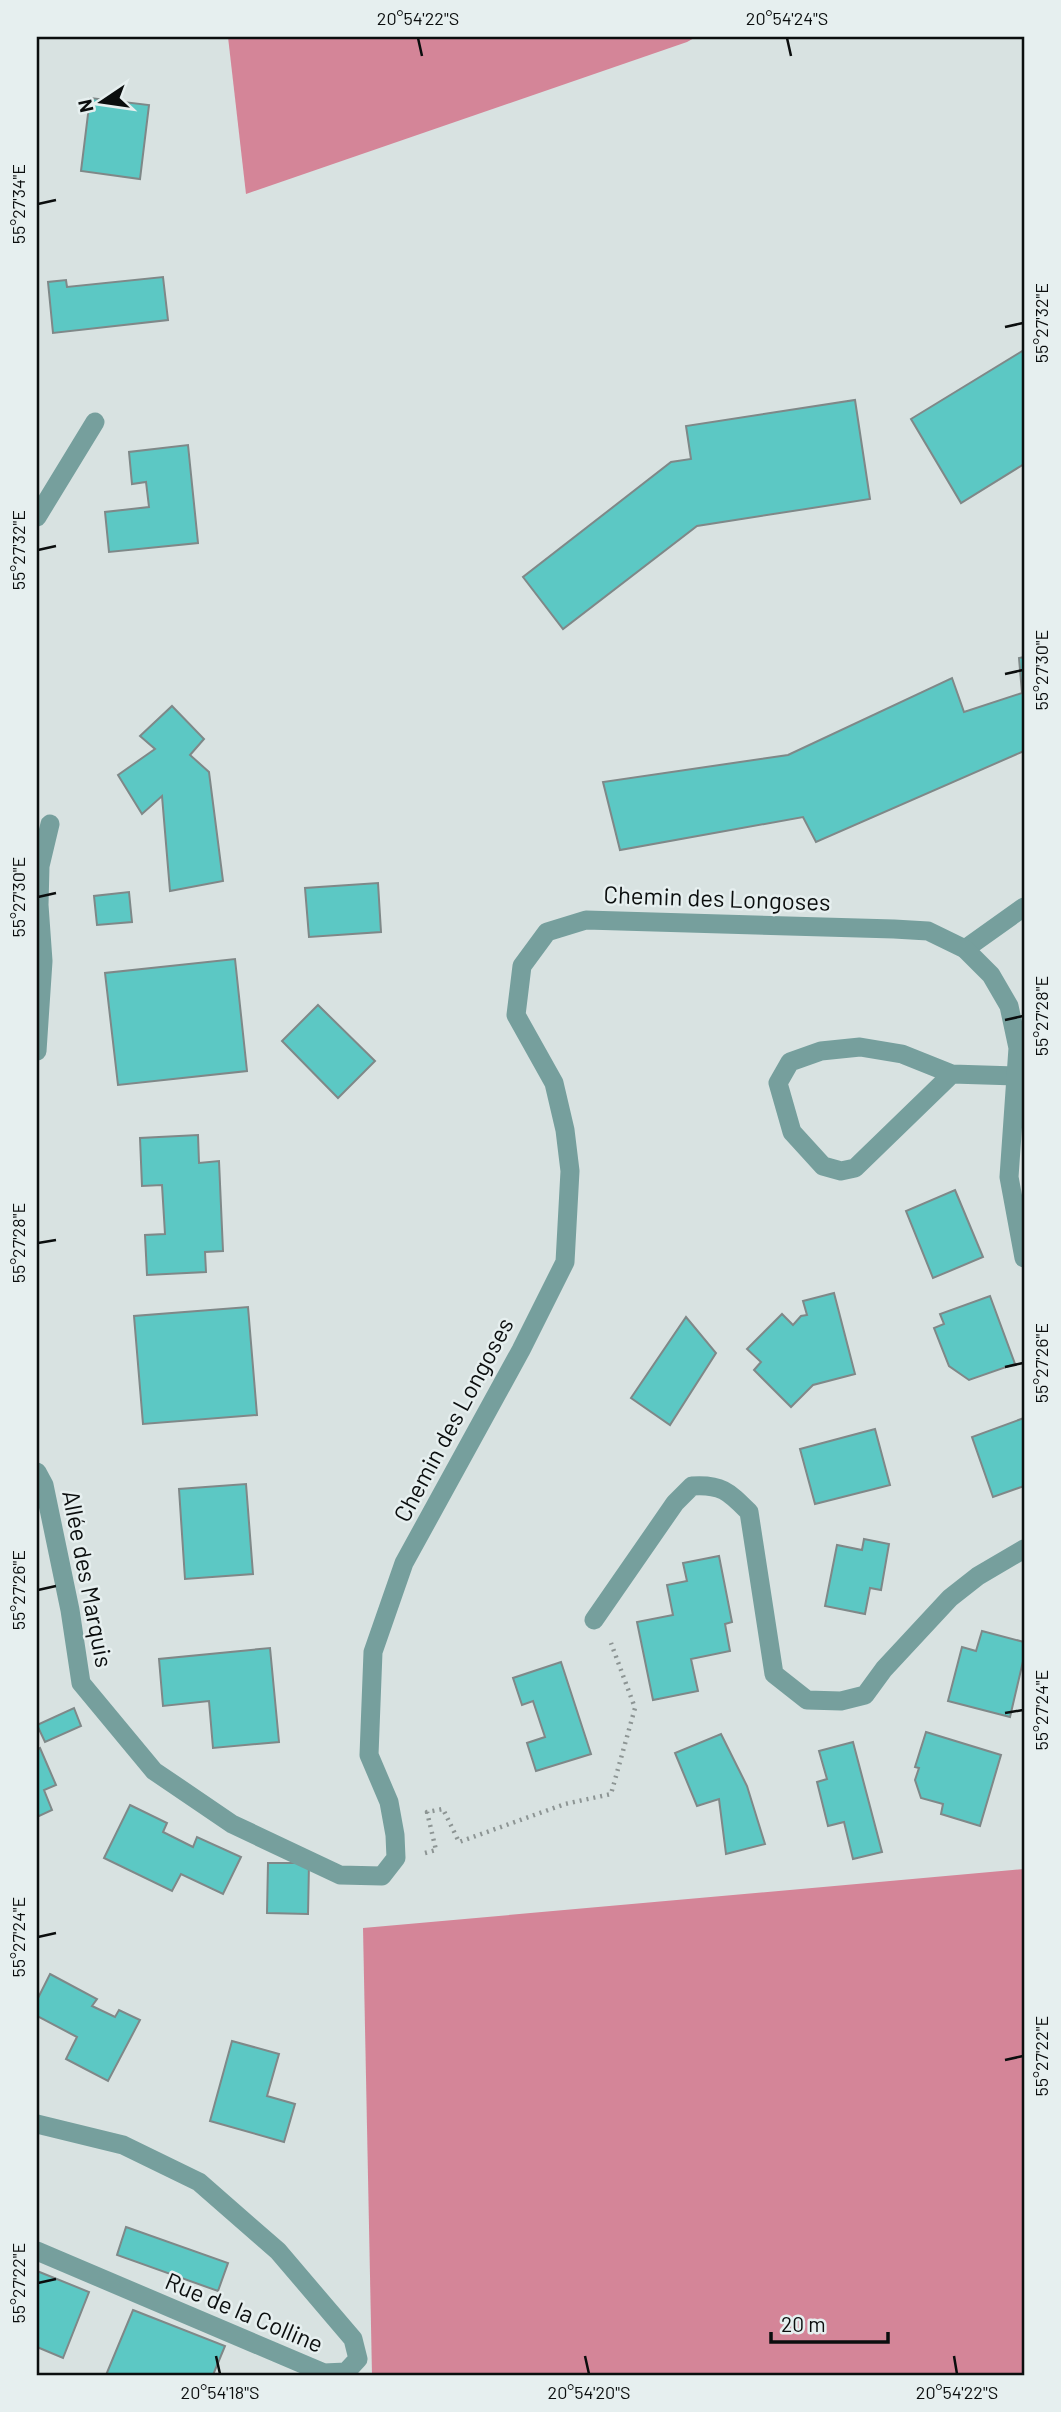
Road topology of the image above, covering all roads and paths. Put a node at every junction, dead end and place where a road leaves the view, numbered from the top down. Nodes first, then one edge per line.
1 (95, 422) dead end
2 (37, 517) edge
3 (50, 824) dead end
4 (1024, 906) edge
5 (965, 949) junction
6 (37, 1051) edge
7 (952, 1074) junction
8 (1016, 1076) junction
9 (1024, 1258) edge
10 (37, 1472) edge
11 (1024, 1549) edge
12 (596, 1617) joint
13 (396, 1858) junction
14 (37, 2124) edge
15 (37, 2251) edge

1 - 2 street
3 - 6 street
4 - 5 street
5 - 8 street, Chemin des Longoses
5 - 13 street, Chemin des Longoses
7 - 7 street
7 - 8 street
8 - 9 street, Chemin des Longoses
10 - 13 street, Allée des Marquis
11 - 12 street
12 - 13 path
14 - 15 street, Rue de la Colline

